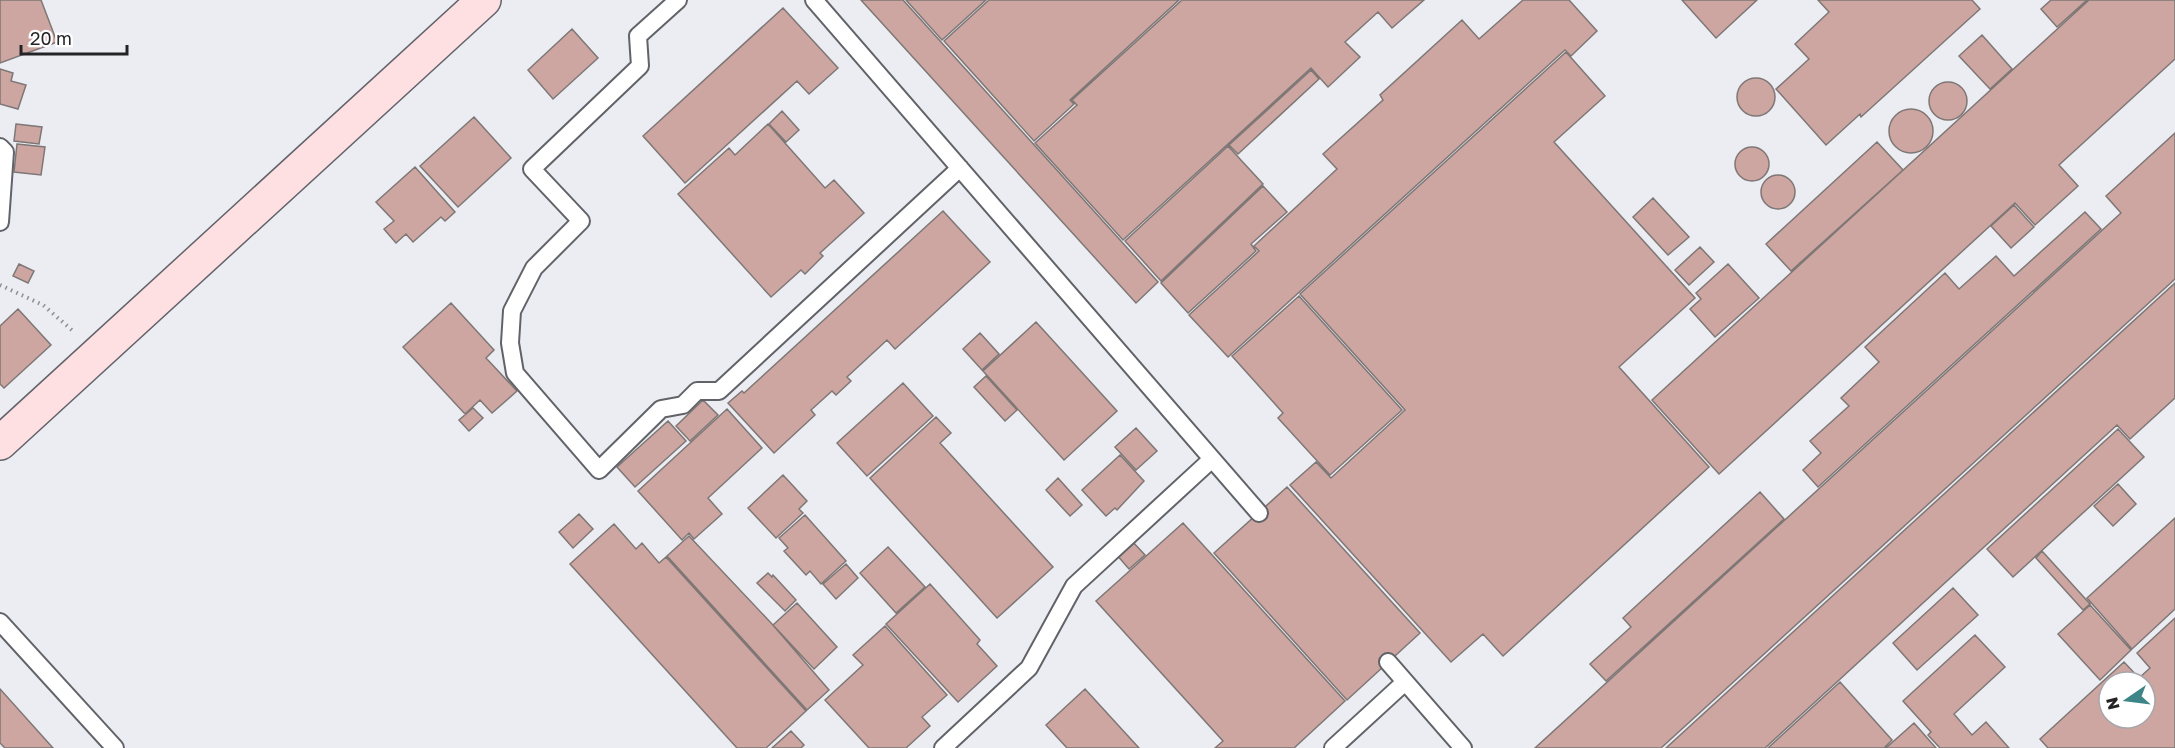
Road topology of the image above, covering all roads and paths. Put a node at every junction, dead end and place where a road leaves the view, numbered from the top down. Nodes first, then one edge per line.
1 (484, 0) edge
2 (678, 0) edge
3 (814, 0) edge
4 (0, 147) edge
5 (960, 168) junction
6 (0, 222) edge
7 (0, 285) edge
8 (99, 352) junction
9 (0, 443) edge
10 (1212, 459) junction
11 (1259, 513) dead end
12 (0, 622) edge
13 (1388, 662) dead end
14 (1405, 682) junction
15 (115, 748) edge
16 (943, 748) edge
17 (1333, 748) edge
18 (1463, 748) edge

1 - 8 street
2 - 5 lane
3 - 5 lane
4 - 6 lane
5 - 10 lane
7 - 8 path
8 - 9 street
10 - 11 lane
10 - 16 lane
12 - 15 lane
13 - 14 lane
14 - 17 lane
14 - 18 lane

